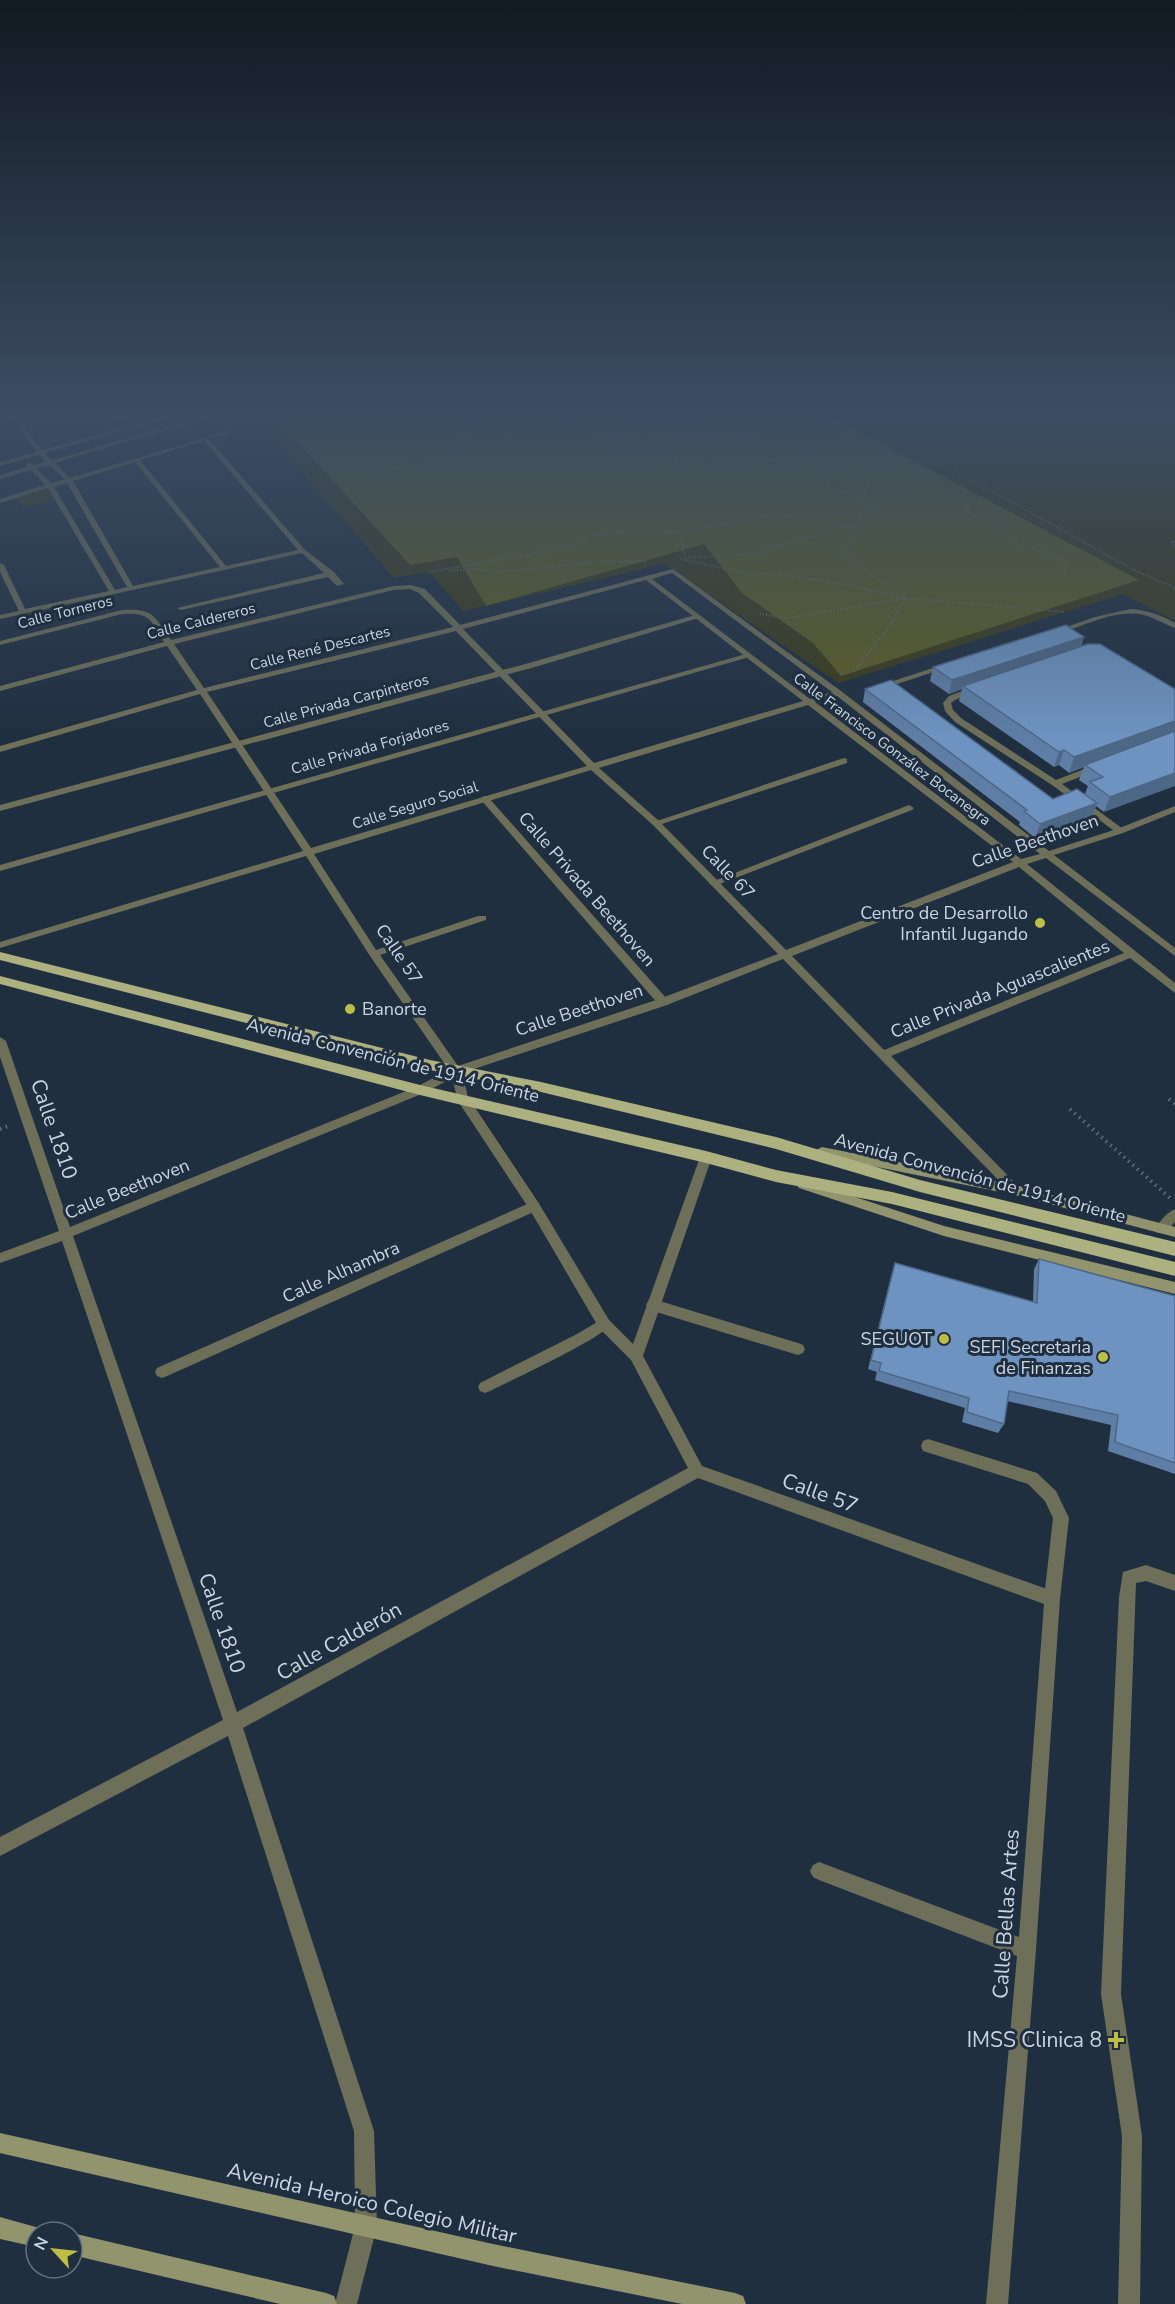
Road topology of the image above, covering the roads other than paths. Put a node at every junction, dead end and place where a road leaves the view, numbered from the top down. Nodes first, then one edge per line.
1 (72, 523) edge
2 (93, 523) edge
3 (187, 523) edge
4 (278, 523) edge
5 (303, 551) junction
6 (0, 565) edge
7 (224, 568) junction
8 (673, 571) joint
9 (331, 574) junction
10 (647, 578) junction
11 (340, 584) dead end
12 (411, 587) joint
13 (131, 588) junction
14 (113, 592) junction
15 (180, 608) dead end
16 (138, 611) joint
17 (22, 612) junction
18 (0, 617) edge
19 (698, 617) junction
20 (1175, 626) edge
21 (458, 628) junction
22 (1044, 636) edge
23 (0, 643) edge
24 (170, 643) junction
25 (748, 656) junction
26 (955, 663) edge
27 (501, 673) junction
28 (888, 684) edge
29 (988, 685) edge
30 (0, 689) edge
31 (202, 691) junction
32 (838, 693) junction
33 (809, 702) junction
34 (540, 713) junction
35 (236, 744) junction
36 (0, 748) edge
37 (844, 761) dead end
38 (1109, 762) edge
39 (592, 766) junction
40 (1055, 783) junction
41 (269, 790) junction
42 (485, 799) junction
43 (0, 808) edge
44 (909, 808) dead end
45 (1175, 810) edge
46 (656, 823) junction
47 (1120, 831) junction
48 (309, 853) junction
49 (1048, 856) junction
50 (1020, 863) junction
51 (0, 868) edge
52 (714, 883) junction
53 (482, 918) dead end
54 (0, 945) edge
55 (1175, 953) edge
56 (374, 954) junction
57 (784, 954) junction
58 (1131, 954) junction
59 (0, 957) edge
60 (0, 980) edge
61 (1175, 989) edge
62 (663, 1002) junction
63 (0, 1041) edge
64 (882, 1055) junction
65 (456, 1071) junction
66 (420, 1090) junction
67 (462, 1098) junction
68 (776, 1143) junction
69 (706, 1157) junction
70 (776, 1176) junction
71 (1015, 1190) junction
72 (534, 1206) junction
73 (1175, 1214) edge
74 (1161, 1229) junction
75 (1175, 1232) edge
76 (65, 1233) junction
77 (1175, 1249) edge
78 (0, 1258) edge
79 (1175, 1269) edge
80 (1175, 1288) edge
81 (652, 1305) junction
82 (604, 1324) junction
83 (798, 1349) dead end
84 (636, 1356) junction
85 (162, 1372) dead end
86 (485, 1387) dead end
87 (928, 1446) dead end
88 (697, 1471) junction
89 (1175, 1583) edge
90 (1052, 1599) junction
91 (233, 1724) junction
92 (0, 1847) edge
93 (819, 1871) dead end
94 (1027, 1950) junction
95 (0, 2143) edge
96 (366, 2226) junction
97 (0, 2228) edge
98 (24, 2233) edge
99 (84, 2247) edge
100 (326, 2304) edge
101 (346, 2304) edge
102 (735, 2304) edge
103 (997, 2304) edge
104 (1129, 2304) edge

1 - 14 street
2 - 13 street
3 - 7 street
4 - 5 street
5 - 7 street
5 - 9 street
6 - 17 street
7 - 13 street
8 - 10 street, Calle René Descartes
8 - 32 street, Calle Francisco González Bocanegra
9 - 11 street
9 - 15 street
10 - 19 street, Calle Francisco González Bocanegra
10 - 21 street, Calle René Descartes
12 - 21 street, Calle 67
12 - 24 street, Calle Caldereros
13 - 14 street
14 - 17 street
16 - 23 street, Calle Torneros
16 - 24 street, Calle 57
17 - 18 street
19 - 25 street, Calle Francisco González Bocanegra
19 - 27 street, Calle Privada Carpinteros
20 - 22 street
21 - 27 street, Calle 67
21 - 31 street, Calle René Descartes
24 - 30 street, Calle Caldereros
24 - 31 street, Calle 57
25 - 33 street, Calle Francisco González Bocanegra
25 - 34 street, Calle Privada Forjadores
26 - 28 street
27 - 34 street, Calle 67
27 - 35 street, Calle Privada Carpinteros
29 - 40 street
31 - 35 street, Calle 57
31 - 36 street, Calle René Descartes
32 - 33 street, Calle Seguro Social
32 - 49 street, Calle Francisco González Bocanegra
33 - 39 street, Calle Seguro Social
33 - 50 street, Calle Francisco González Bocanegra
34 - 39 street, Calle 67
34 - 41 street, Calle Privada Forjadores
35 - 41 street, Calle 57
35 - 43 street, Calle Privada Carpinteros
37 - 46 street
38 - 40 street
39 - 42 street, Calle Seguro Social
39 - 46 street, Calle 67
40 - 47 street
41 - 48 street, Calle 57
41 - 51 street, Calle Privada Forjadores
42 - 48 street, Calle Seguro Social
42 - 62 street, Calle Privada Beethoven
44 - 52 street
45 - 47 street, Calle Beethoven
46 - 52 street, Calle 67
47 - 49 street, Calle Beethoven
48 - 54 street, Calle Seguro Social
48 - 56 street, Calle 57
49 - 50 street, Calle Beethoven
49 - 55 street, Calle Francisco González Bocanegra
50 - 57 street, Calle Beethoven
50 - 58 street, Calle Francisco González Bocanegra
52 - 57 street, Calle 67
53 - 56 street
56 - 65 street, Calle 57
57 - 62 street, Calle Beethoven
57 - 64 street, Calle 67
58 - 61 street, Calle Francisco González Bocanegra
58 - 64 street, Calle Privada Aguascalientes
59 - 65 main road, Avenida Convención de 1914 Oriente
60 - 66 main road, Avenida Convención de 1914 Oriente
62 - 65 street, Calle Beethoven
63 - 76 street, Calle 1810
64 - 71 street, Calle 67
65 - 66 street, Calle Beethoven
65 - 67 street, Calle 57
65 - 68 main road, Avenida Convención de 1914 Oriente
66 - 67 main road, Avenida Convención de 1914 Oriente
66 - 76 street, Calle Beethoven
67 - 69 main road, Avenida Convención de 1914 Oriente
67 - 72 street, Calle 57
68 - 71 main road, Avenida Convención de 1914 Oriente
68 - 77 main road, Avenida Convención de 1914 Oriente
69 - 70 main road, Avenida Convención de 1914 Oriente
69 - 81 street
70 - 79 main road, Avenida Convención de 1914 Oriente
70 - 80 main road, Avenida Convención de 1914 Oriente
71 - 74 main road, Avenida Convención de 1914 Oriente
72 - 82 street, Calle 57
72 - 85 street, Calle Alhambra
73 - 74 street
74 - 75 main road, Avenida Convención de 1914 Oriente
76 - 78 street, Calle Beethoven
76 - 91 street, Calle 1810
81 - 83 street
81 - 84 street
82 - 84 street, Calle 57
82 - 86 street
84 - 88 street, Calle 57
87 - 90 street, Calle Bellas Artes
88 - 90 street, Calle 57
88 - 91 street, Calle Calderón
89 - 104 street
90 - 94 street, Calle Bellas Artes
91 - 92 street, Calle Calderón
91 - 96 street, Calle 1810
93 - 94 street
94 - 103 street, Calle Bellas Artes
95 - 96 main road, Avenida Heroico Colegio Militar
96 - 101 street, Calle 1810
96 - 102 main road, Avenida Heroico Colegio Militar
97 - 98 main road
99 - 100 main road

